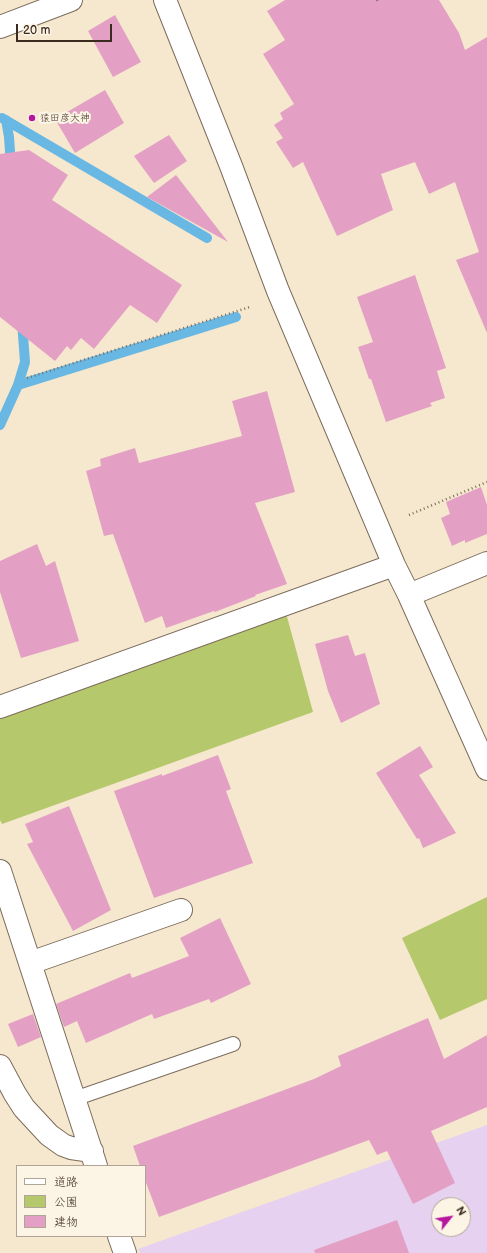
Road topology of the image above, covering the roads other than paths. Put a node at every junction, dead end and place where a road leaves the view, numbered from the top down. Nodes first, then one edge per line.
1 (71, 0) edge
2 (165, 0) edge
3 (0, 27) edge
4 (487, 563) edge
5 (394, 565) junction
6 (409, 595) junction
7 (0, 707) edge
8 (487, 769) edge
9 (0, 871) edge
10 (181, 910) dead end
11 (30, 963) junction
12 (233, 1044) dead end
13 (0, 1066) edge
14 (74, 1099) junction
15 (94, 1158) edge

1 - 3 street
2 - 5 street
4 - 6 street
5 - 6 street
5 - 7 street
6 - 8 street
9 - 11 street
10 - 11 street
11 - 14 street
12 - 14 lane
13 - 15 street
14 - 15 street

